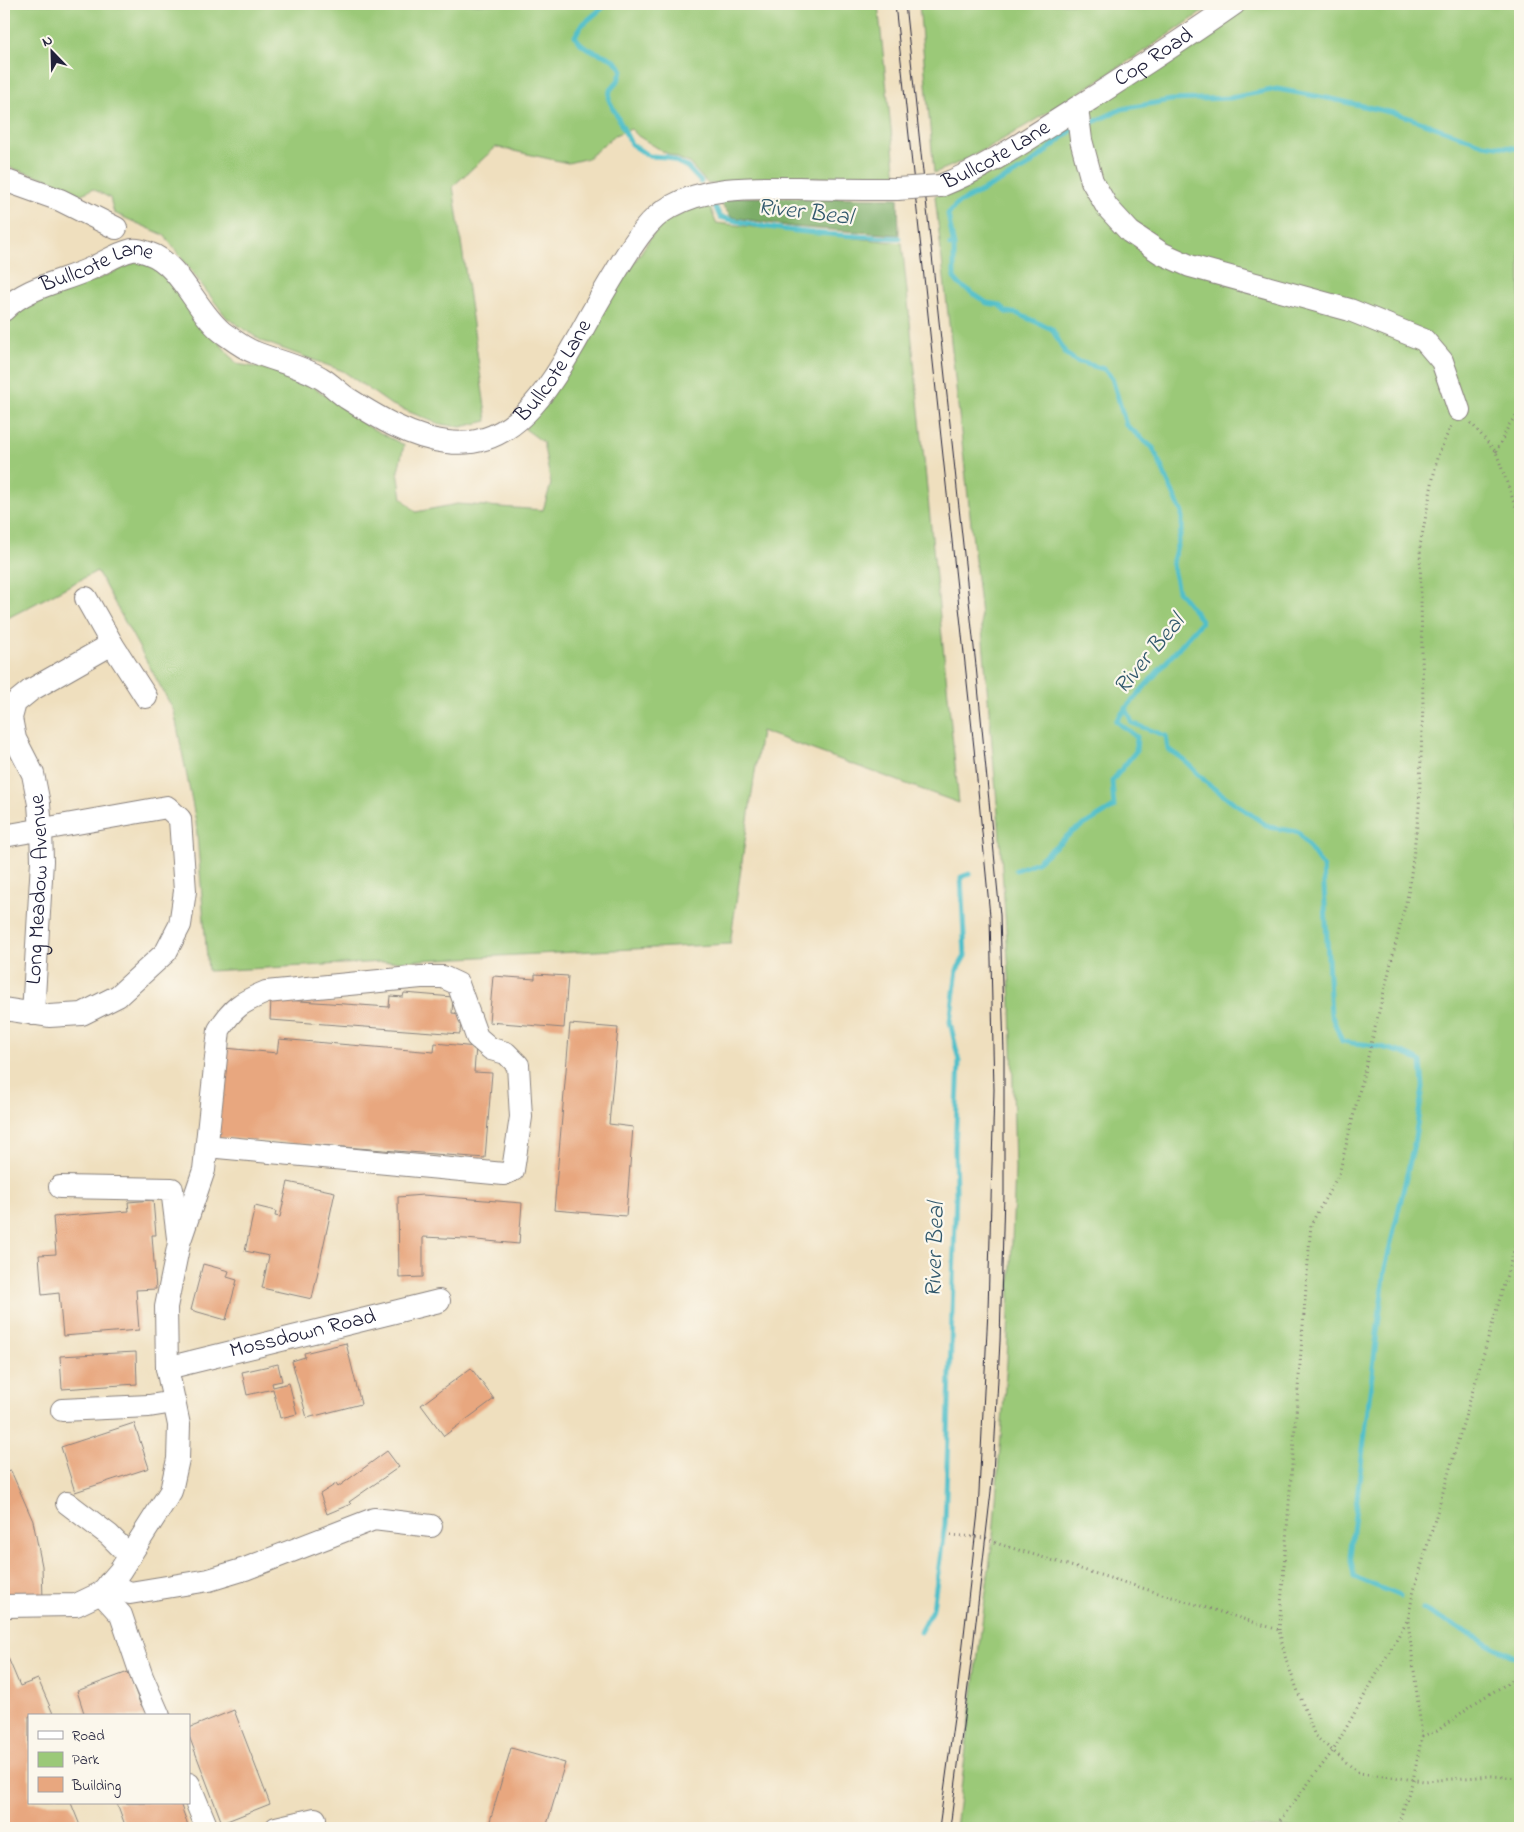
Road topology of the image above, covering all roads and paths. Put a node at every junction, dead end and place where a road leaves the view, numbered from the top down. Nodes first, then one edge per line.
1 (1234, 4) edge
2 (1098, 94) joint
3 (1076, 108) junction
4 (4, 180) edge
5 (116, 228) dead end
6 (4, 310) edge
7 (1459, 410) junction
8 (1520, 410) edge
9 (1496, 452) junction
10 (1520, 519) edge
11 (86, 598) dead end
12 (112, 644) junction
13 (146, 697) dead end
14 (41, 830) junction
15 (4, 836) edge
16 (4, 1010) edge
17 (33, 1014) junction
18 (207, 1146) junction
19 (60, 1187) dead end
20 (1520, 1230) edge
21 (179, 1243) junction
22 (439, 1301) dead end
23 (168, 1368) junction
24 (174, 1402) junction
25 (62, 1410) dead end
26 (67, 1503) dead end
27 (431, 1526) dead end
28 (951, 1535) dead end
29 (130, 1556) junction
30 (105, 1588) junction
31 (4, 1606) edge
32 (1408, 1619) junction
33 (1279, 1630) junction
34 (1520, 1676) edge
35 (158, 1714) edge
36 (1422, 1736) junction
37 (1332, 1751) junction
38 (1520, 1778) edge
39 (1413, 1780) junction
40 (190, 1786) edge
41 (315, 1819) dead end
42 (207, 1828) edge
43 (276, 1828) edge
44 (1274, 1828) edge
45 (1397, 1828) edge

1 - 2 street, Cop Road
2 - 3 street, Bullcote Lane
3 - 6 street, Bullcote Lane, bridge
3 - 7 street
4 - 5 street
7 - 9 path
7 - 33 path
8 - 9 path
9 - 10 path
11 - 12 street
12 - 13 street
12 - 14 street, Long Meadow Avenue
14 - 15 street
14 - 17 street, Long Meadow Avenue
14 - 17 street
16 - 17 street
18 - 18 street
18 - 21 street
19 - 21 street
20 - 32 path
21 - 23 street
22 - 23 street, Mossdown Road
23 - 24 street
24 - 25 street
24 - 29 street
26 - 29 street
27 - 30 street
28 - 33 path
29 - 30 street
30 - 31 street
30 - 35 street
32 - 36 path
32 - 37 path
33 - 37 path
34 - 36 path
36 - 39 path
37 - 39 path
37 - 44 path
38 - 39 path
39 - 45 path
40 - 42 street
41 - 43 street

